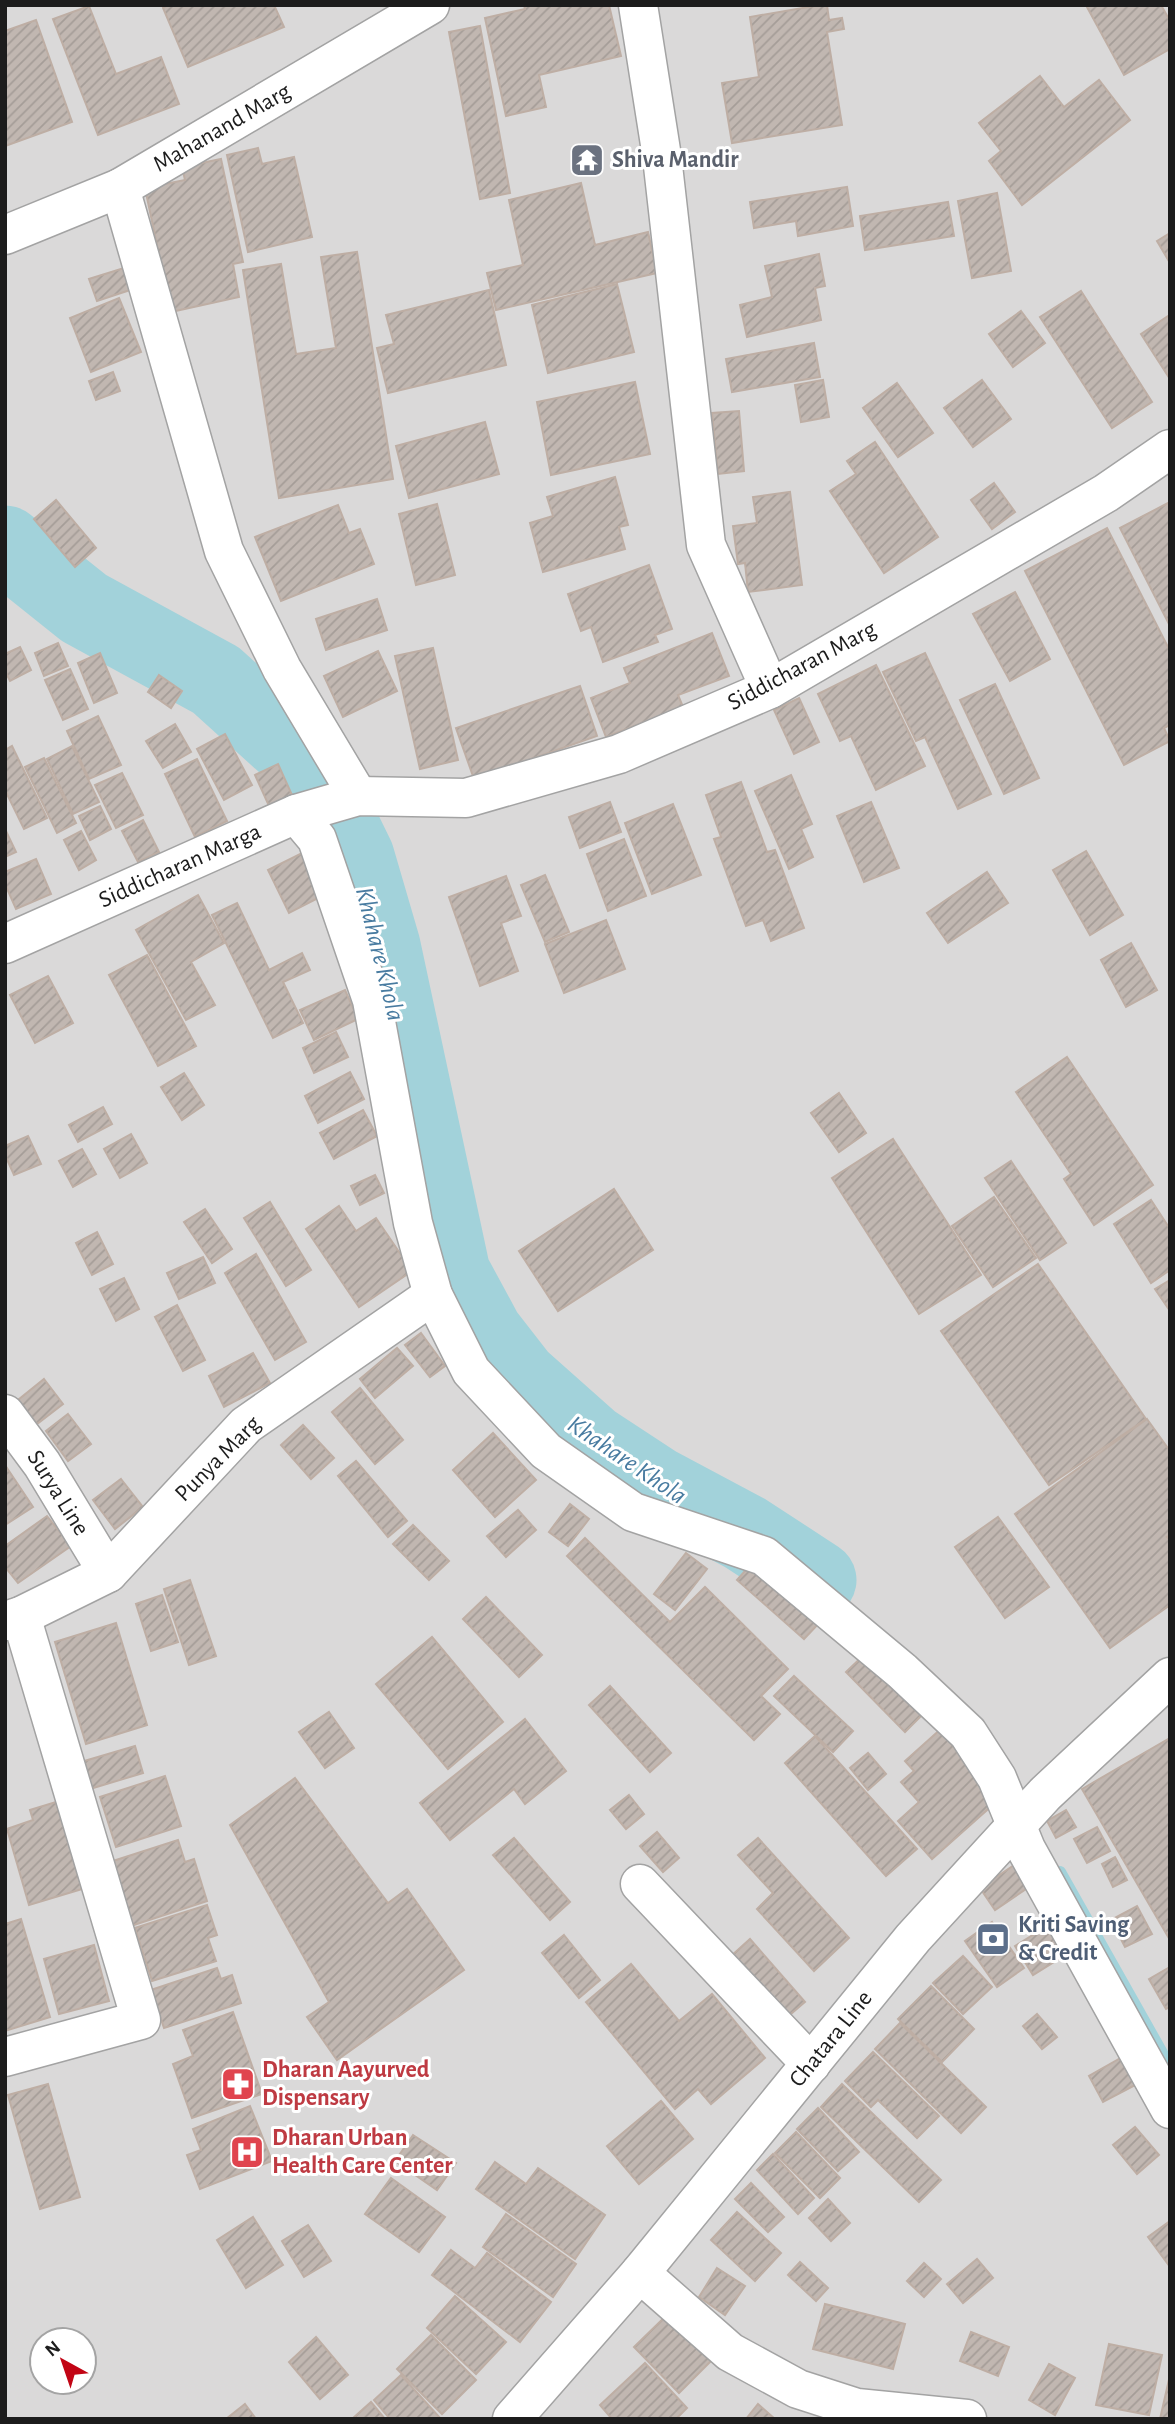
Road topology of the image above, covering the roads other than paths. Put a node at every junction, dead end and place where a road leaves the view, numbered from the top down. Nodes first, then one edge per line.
1 (430, 5) edge
2 (638, 5) edge
3 (120, 188) junction
4 (5, 235) edge
5 (1170, 449) edge
6 (770, 689) junction
7 (358, 796) junction
8 (305, 811) junction
9 (5, 944) edge
10 (433, 1295) junction
11 (5, 1414) edge
12 (108, 1573) junction
13 (13, 1619) edge
14 (1170, 1677) edge
15 (1017, 1824) junction
16 (640, 1884) dead end
17 (5, 2057) edge
18 (811, 2064) junction
19 (1170, 2109) edge
20 (640, 2273) junction
21 (861, 2413) edge
22 (512, 2419) edge
23 (967, 2419) edge

1 - 3 street, Mahanand Marg
2 - 6 street
3 - 4 street, Mahanand Marg
3 - 7 street
5 - 6 street, Siddicharan Marg
6 - 7 street, Siddicharan Marg
7 - 8 street, Siddicharan Marga
8 - 9 street, Siddicharan Marga
8 - 10 street
10 - 12 street, Punya Marg
10 - 15 street
11 - 12 street, Surya Line
12 - 13 street, Punya Marg
13 - 17 street
14 - 15 street, Chatara Line
15 - 18 street, Chatara Line
15 - 19 street
16 - 18 street
18 - 20 street, Chatara Line
20 - 21 street
20 - 22 street, Chatara Line
21 - 23 street

